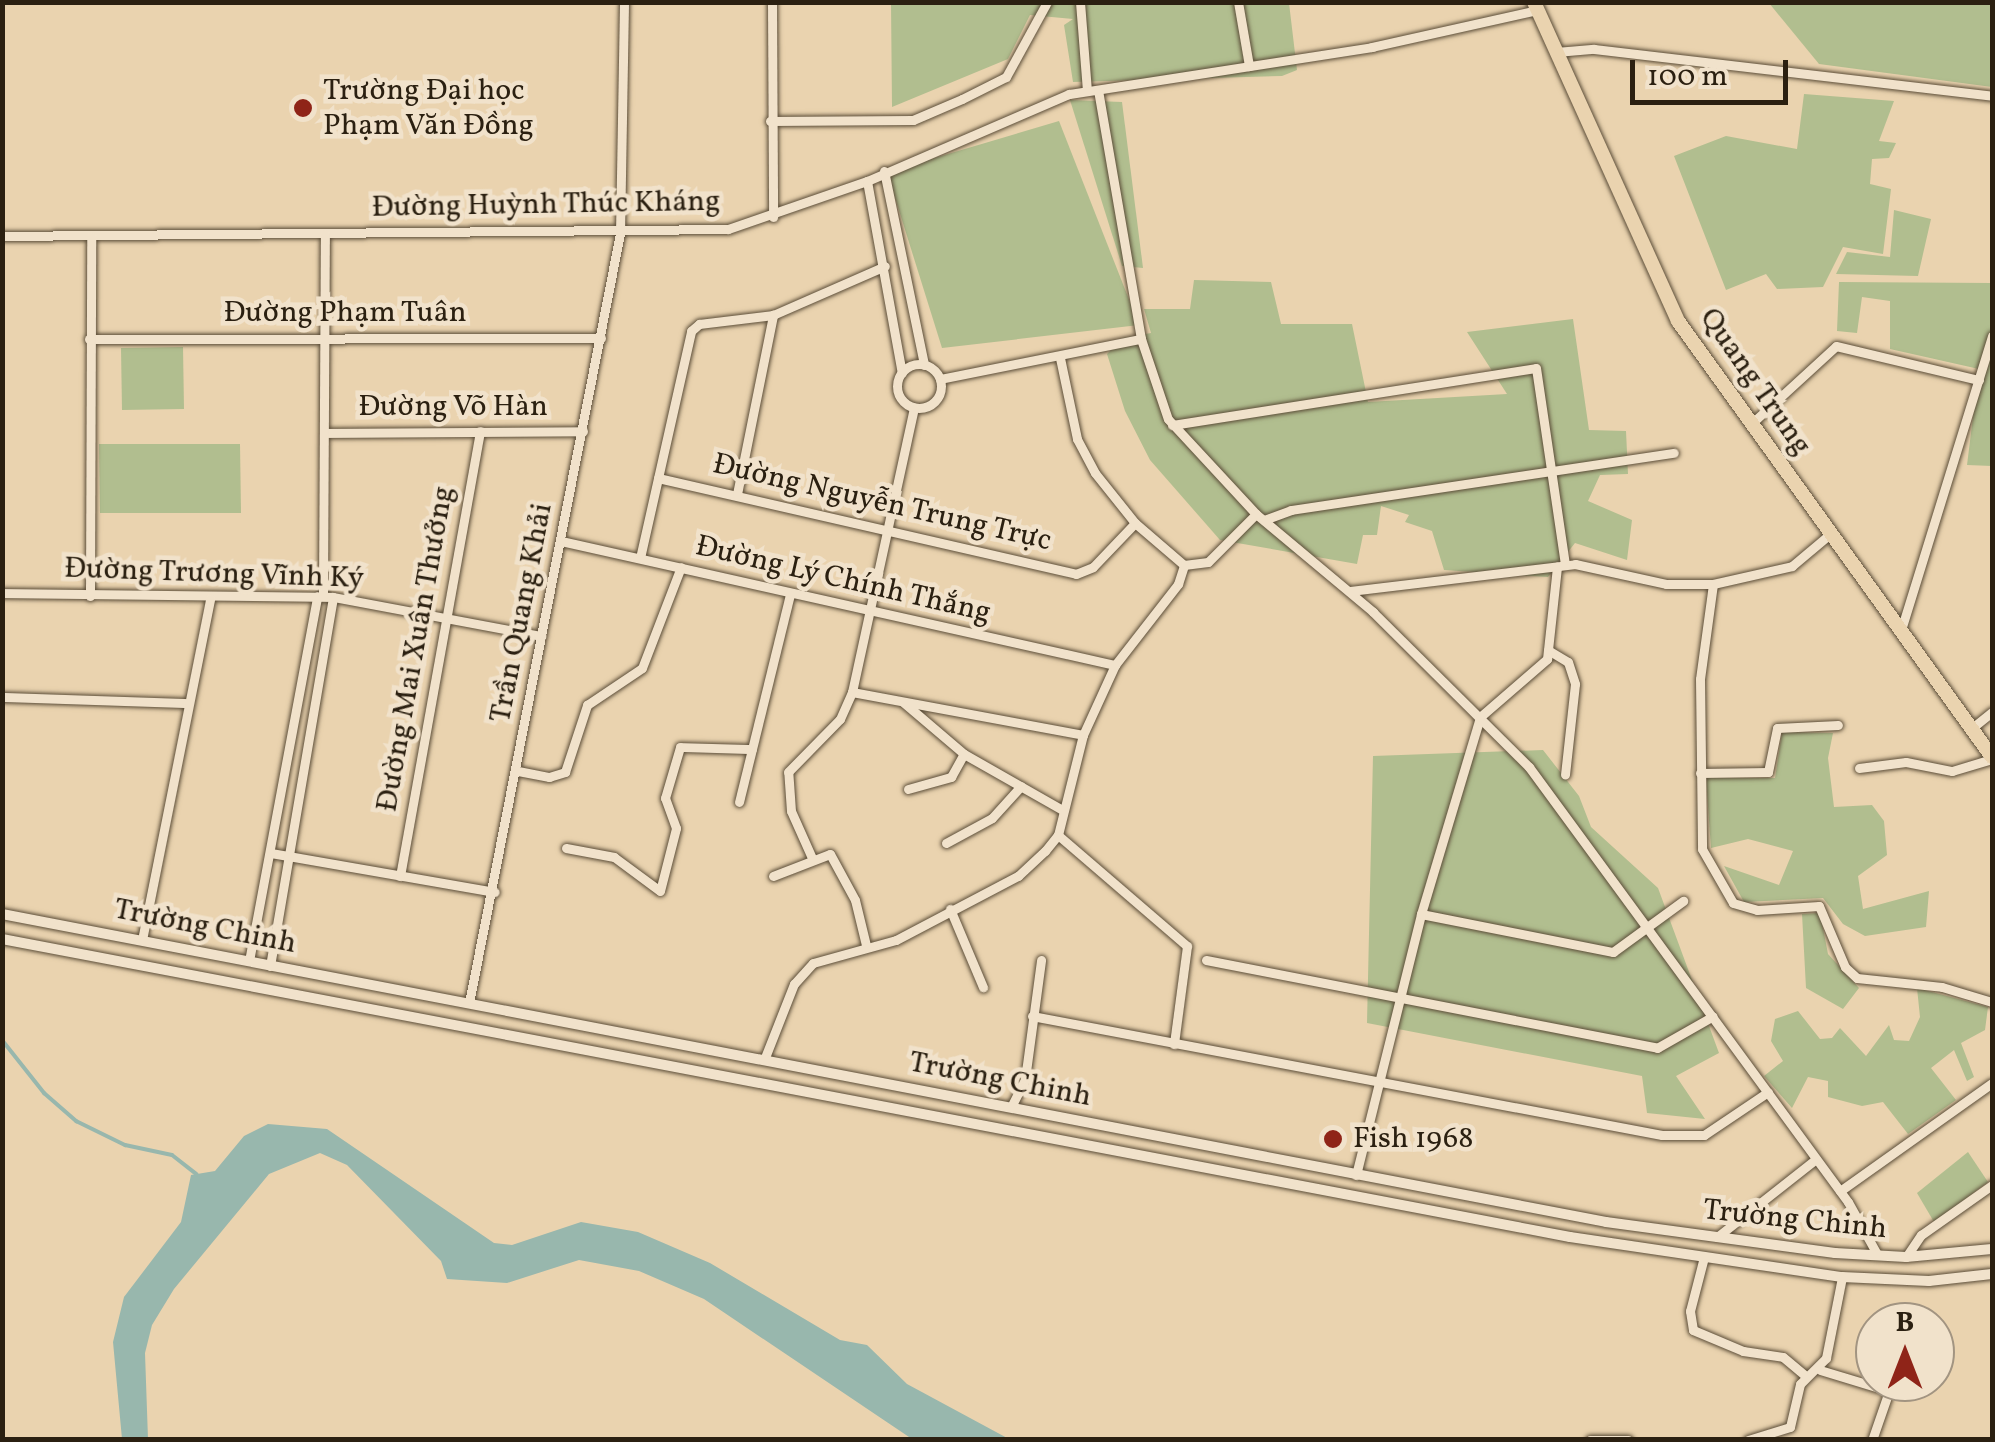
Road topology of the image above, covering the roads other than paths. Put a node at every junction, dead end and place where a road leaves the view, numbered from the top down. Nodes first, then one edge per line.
1 (624, 2) edge
2 (772, 2) edge
3 (1047, 2) edge
4 (1080, 2) edge
5 (1238, 2) edge
6 (1536, 6) edge
7 (1556, 52) junction
8 (1248, 66) junction
9 (1092, 90) junction
10 (1992, 96) edge
11 (770, 121) junction
12 (884, 172) junction
13 (867, 181) junction
14 (773, 216) junction
15 (620, 233) junction
16 (325, 234) junction
17 (2, 236) edge
18 (91, 236) junction
19 (885, 266) junction
20 (773, 315) junction
21 (1992, 336) edge
22 (325, 337) junction
23 (601, 338) junction
24 (90, 339) junction
25 (1141, 339) junction
26 (1060, 358) junction
27 (924, 366) junction
28 (902, 373) junction
29 (940, 379) junction
30 (1979, 380) junction
31 (914, 408) junction
32 (1172, 425) junction
33 (1750, 425) junction
34 (480, 431) junction
35 (582, 431) junction
36 (324, 433) junction
37 (1674, 453) dead end
38 (1554, 468) junction
39 (658, 478) junction
40 (737, 494) junction
41 (1260, 517) junction
42 (1135, 524) junction
43 (886, 526) junction
44 (1830, 534) junction
45 (561, 541) junction
46 (640, 558) junction
47 (1184, 565) junction
48 (1561, 566) junction
49 (681, 568) junction
50 (1713, 584) junction
51 (1350, 591) junction
52 (2, 593) edge
53 (790, 595) junction
54 (90, 596) junction
55 (325, 596) junction
56 (210, 599) junction
57 (867, 612) junction
58 (448, 619) junction
59 (1901, 630) junction
60 (541, 636) junction
61 (1548, 650) junction
62 (1115, 665) junction
63 (852, 692) junction
64 (2, 697) edge
65 (902, 701) junction
66 (187, 703) junction
67 (1992, 712) edge
68 (1480, 716) junction
69 (1838, 725) dead end
70 (1972, 728) junction
71 (1083, 735) junction
72 (752, 749) junction
73 (964, 754) junction
74 (1992, 758) edge
75 (1859, 768) dead end
76 (518, 771) junction
77 (1565, 774) dead end
78 (1700, 774) junction
79 (1020, 786) junction
80 (908, 790) dead end
81 (739, 802) dead end
82 (1061, 809) junction
83 (1058, 835) junction
84 (946, 843) dead end
85 (566, 848) dead end
86 (271, 853) junction
87 (287, 856) junction
88 (812, 858) junction
89 (400, 876) junction
90 (772, 876) dead end
91 (495, 892) junction
92 (1683, 901) dead end
93 (950, 909) junction
94 (2, 914) edge
95 (1421, 914) junction
96 (1648, 928) junction
97 (2, 939) edge
98 (142, 940) junction
99 (866, 945) junction
100 (1041, 960) dead end
101 (1206, 960) dead end
102 (249, 962) junction
103 (270, 966) junction
104 (983, 988) dead end
105 (1398, 998) junction
106 (1992, 1002) edge
107 (474, 1004) junction
108 (1032, 1016) junction
109 (1713, 1016) junction
110 (473, 1027) junction
111 (1174, 1044) junction
112 (764, 1060) junction
113 (1377, 1081) junction
114 (1992, 1083) edge
115 (1768, 1092) junction
116 (1014, 1108) junction
117 (1014, 1129) junction
118 (1816, 1159) junction
119 (1356, 1175) junction
120 (1992, 1184) edge
121 (1840, 1191) junction
122 (1353, 1194) junction
123 (1717, 1237) junction
124 (1992, 1248) edge
125 (1877, 1254) junction
126 (1704, 1257) junction
127 (1906, 1257) junction
128 (1992, 1274) edge
129 (1842, 1277) junction
130 (1877, 1279) junction
131 (1820, 1370) junction
132 (1806, 1376) junction
133 (1590, 1440) edge
134 (1628, 1440) edge
135 (1748, 1440) edge
136 (1872, 1440) edge

1 - 15 street, Trần Quang Khải
2 - 11 street
3 - 11 street
4 - 9 street
5 - 8 street
6 - 7 main road, Quang Trung
6 - 8 street, Đường Huỳnh Thúc Kháng
7 - 10 street
7 - 33 main road, Quang Trung
8 - 9 street, Đường Huỳnh Thúc Kháng
9 - 12 street, Đường Huỳnh Thúc Kháng
9 - 25 street
11 - 14 street
12 - 13 street, Đường Huỳnh Thúc Kháng
12 - 27 street
13 - 14 street, Đường Huỳnh Thúc Kháng
13 - 19 street
14 - 15 street, Đường Huỳnh Thúc Kháng
15 - 16 street, Đường Huỳnh Thúc Kháng
15 - 23 street, Trần Quang Khải
16 - 18 street, Đường Huỳnh Thúc Kháng
16 - 22 street
17 - 18 street, Đường Huỳnh Thúc Kháng
18 - 24 street
19 - 20 street
19 - 28 street
20 - 39 street
20 - 40 street
21 - 30 street
22 - 23 street, Đường Phạm Tuân
22 - 24 street, Đường Phạm Tuân
22 - 36 street
23 - 35 street, Trần Quang Khải
24 - 54 street
25 - 26 street
25 - 32 street
26 - 29 street
26 - 42 street
27 - 28 street
27 - 29 street
28 - 31 street
29 - 31 street
30 - 33 street
30 - 59 street
31 - 43 street
32 - 38 street
32 - 41 street
33 - 44 main road, Quang Trung
34 - 35 street, Đường Võ Hàn
34 - 36 street, Đường Võ Hàn
34 - 58 street, Đường Mai Xuân Thưởng
35 - 45 street, Trần Quang Khải
36 - 55 street
37 - 38 street
38 - 41 street
38 - 48 street
39 - 40 street, Đường Nguyễn Trung Trực
39 - 46 street
40 - 43 street, Đường Nguyễn Trung Trực
41 - 47 street
41 - 51 street
42 - 43 street, Đường Nguyễn Trung Trực
42 - 47 street
43 - 57 street
44 - 50 street
44 - 59 main road, Quang Trung
45 - 46 street, Đường Lý Chính Thắng
45 - 60 street, Trần Quang Khải
46 - 49 street, Đường Lý Chính Thắng
47 - 62 street
48 - 50 street
48 - 51 street
48 - 61 street
49 - 53 street, Đường Lý Chính Thắng
49 - 76 street
50 - 78 street
51 - 68 street
52 - 54 street, Đường Trương Vĩnh Ký
53 - 57 street, Đường Lý Chính Thắng
53 - 72 street
54 - 56 street, Đường Trương Vĩnh Ký
55 - 56 street, Đường Trương Vĩnh Ký
55 - 58 street, Đường Trương Vĩnh Ký
55 - 86 street
55 - 87 street
56 - 66 street
57 - 62 street, Đường Lý Chính Thắng
57 - 63 street
58 - 60 street, Đường Trương Vĩnh Ký
58 - 89 street, Đường Mai Xuân Thưởng
59 - 70 main road, Quang Trung
60 - 76 street, Trần Quang Khải
61 - 68 street
61 - 77 street
62 - 71 street
63 - 65 street
63 - 88 street
64 - 66 street
65 - 71 street
65 - 73 street
66 - 98 street
67 - 70 street
68 - 95 street
68 - 96 street
69 - 78 street
70 - 74 main road, Quang Trung
71 - 82 street
72 - 81 street
72 - 85 street
73 - 79 street
73 - 80 street
74 - 75 street
76 - 91 street, Trần Quang Khải
78 - 106 street
79 - 82 street
79 - 84 street
82 - 83 street
83 - 93 street
83 - 111 street
86 - 87 street
86 - 102 street
87 - 89 street
87 - 103 street
88 - 90 street
88 - 99 street
89 - 91 street
91 - 107 street, Trần Quang Khải
92 - 96 street
93 - 99 street
93 - 104 street
94 - 98 street, Trường Chinh
95 - 96 street
95 - 105 street
96 - 109 street
97 - 110 street, Trường Chinh
98 - 102 street, Trường Chinh
99 - 112 street
100 - 108 street
101 - 105 street
102 - 103 street, Trường Chinh
103 - 107 street, Trường Chinh
105 - 109 street
105 - 113 street
107 - 110 street
107 - 112 street, Trường Chinh
108 - 111 street
108 - 116 street
109 - 115 street
110 - 117 street, Trường Chinh
111 - 113 street
112 - 116 street, Trường Chinh
113 - 115 street
113 - 119 street
114 - 121 street
115 - 118 street
116 - 117 street
116 - 119 street, Trường Chinh
117 - 122 street, Trường Chinh
118 - 121 street
118 - 123 street
119 - 122 street
119 - 123 street, Trường Chinh
120 - 127 street
121 - 125 street
122 - 126 street, Trường Chinh
123 - 125 street, Trường Chinh
124 - 127 street, Trường Chinh
125 - 127 street, Trường Chinh
125 - 130 street
126 - 129 street, Trường Chinh
126 - 132 street
128 - 130 street, Trường Chinh
129 - 130 street, Trường Chinh
129 - 131 street
131 - 132 street
131 - 136 street
132 - 135 street
133 - 134 street

